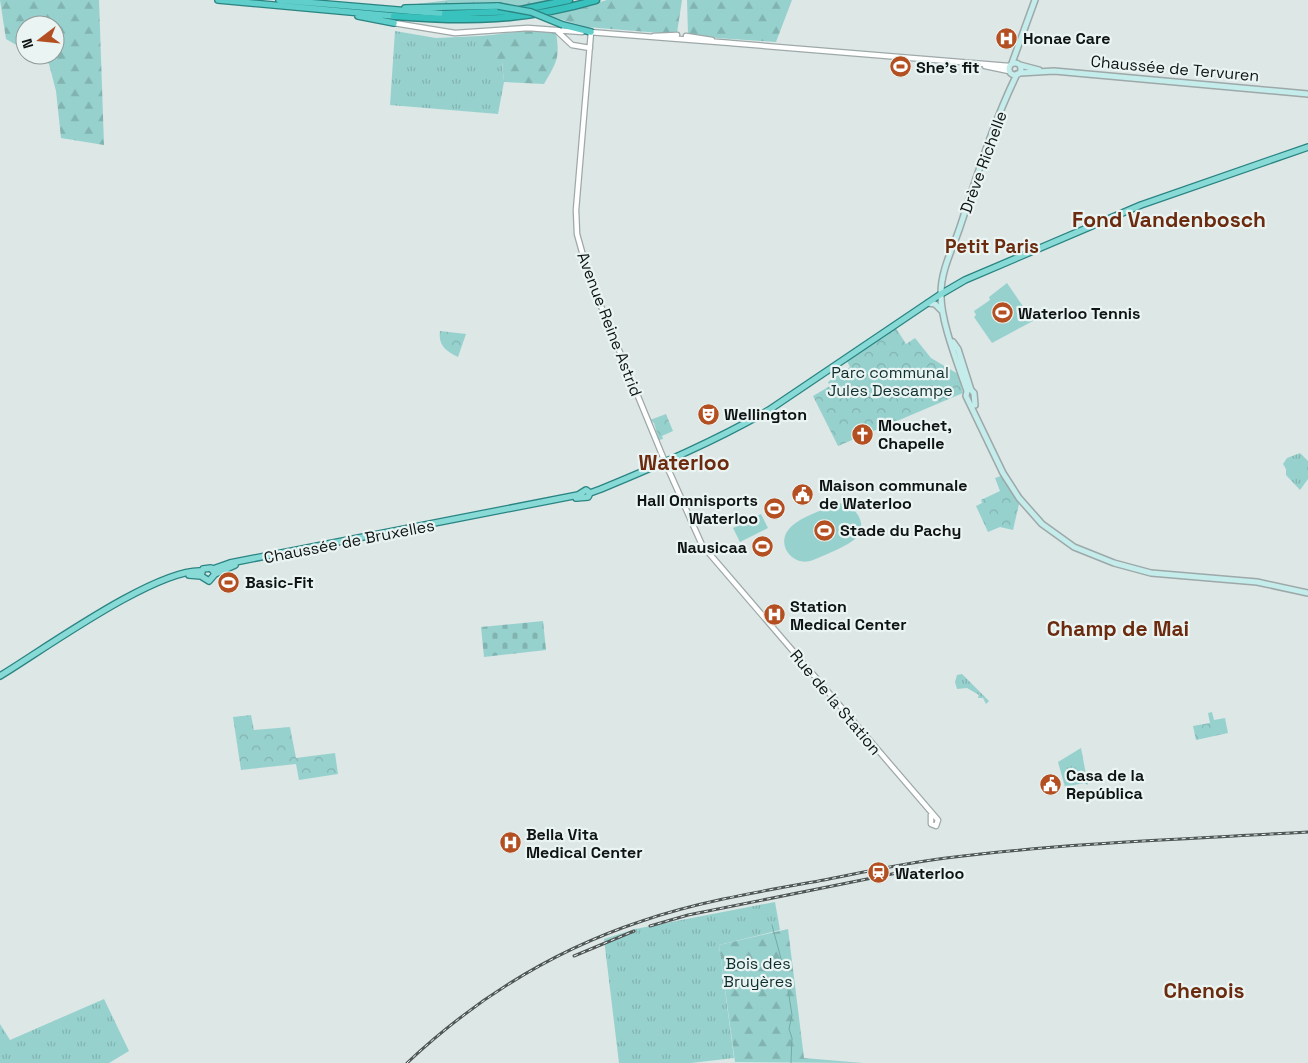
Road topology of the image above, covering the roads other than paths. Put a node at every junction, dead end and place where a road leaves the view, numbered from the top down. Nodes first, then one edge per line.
1 (218, 0) edge
2 (279, 0) edge
3 (569, 0) edge
4 (596, 0) edge
5 (1035, 0) edge
6 (347, 12) junction
7 (393, 13) junction
8 (445, 14) joint
9 (394, 24) joint
10 (555, 30) junction
11 (591, 32) junction
12 (677, 37) junction
13 (685, 38) junction
14 (590, 48) junction
15 (1015, 69) junction
16 (1308, 94) edge
17 (1308, 148) edge
18 (943, 279) junction
19 (955, 286) junction
20 (941, 294) junction
21 (928, 303) junction
22 (943, 311) junction
23 (665, 462) junction
24 (586, 494) junction
25 (552, 501) junction
26 (214, 572) junction
27 (201, 574) junction
28 (1308, 593) edge
29 (0, 676) edge
30 (934, 820) dead end

1 - 6 highway
2 - 7 highway
3 - 8 highway
4 - 7 highway
5 - 15 main road, Drève Richelle
6 - 7 highway
6 - 9 highway
7 - 8 highway
7 - 11 highway, bridge
9 - 10 street
10 - 11 street
10 - 14 street
11 - 12 street
11 - 14 street, Avenue Reine Astrid
12 - 13 street
12 - 13 street
13 - 15 street, Chaussée de Tervuren
14 - 23 street, Avenue Reine Astrid
15 - 16 main road, Chaussée de Tervuren
15 - 18 main road, Drève Richelle
17 - 19 main road, Chaussée de Bruxelles
18 - 19 main road
18 - 20 main road, Drève Richelle
19 - 20 main road, Chaussée de Bruxelles
20 - 21 main road, Chaussée de Bruxelles
20 - 22 main road, Drève Richelle
21 - 22 main road
21 - 23 main road, Chaussée de Bruxelles
22 - 28 main road, Drève Richelle
23 - 24 main road, Chaussée de Bruxelles
23 - 30 street, Rue de la Station
24 - 25 main road, Chaussée de Bruxelles
24 - 25 main road, Chaussée de Bruxelles
25 - 26 main road, Chaussée de Bruxelles
26 - 27 main road, Chaussée de Bruxelles
26 - 27 main road, Chaussée de Bruxelles
27 - 29 main road, Chaussée de Bruxelles

